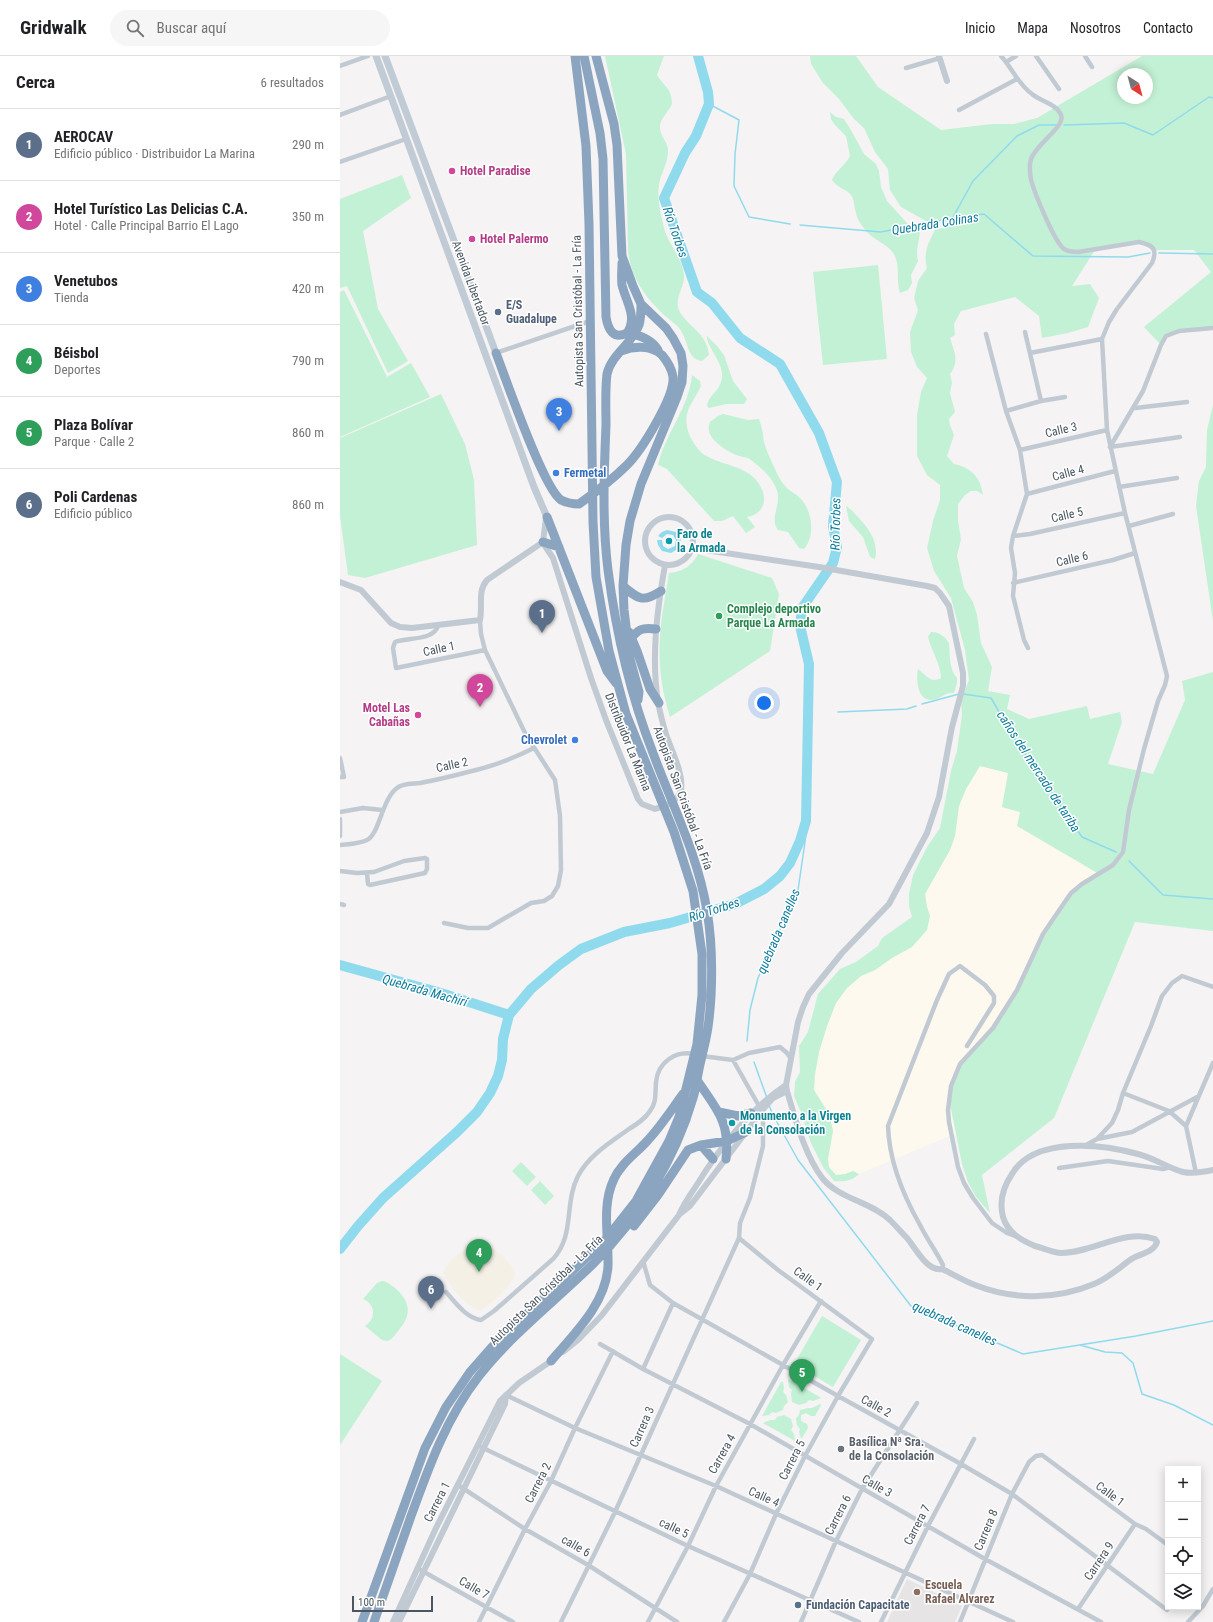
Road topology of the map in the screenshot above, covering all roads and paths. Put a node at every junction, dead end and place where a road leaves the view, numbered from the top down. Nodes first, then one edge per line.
1 (368, 56) edge
2 (376, 56) edge
3 (386, 56) edge
4 (575, 56) edge
5 (584, 56) edge
6 (596, 56) edge
7 (1001, 56) edge
8 (1016, 56) edge
9 (1036, 56) edge
10 (1085, 56) edge
11 (940, 57) edge
12 (1006, 62) junction
13 (340, 66) edge
14 (1092, 67) dead end
15 (906, 68) dead end
16 (1017, 79) junction
17 (947, 81) dead end
18 (1059, 89) dead end
19 (391, 96) junction
20 (959, 110) dead end
21 (340, 115) edge
22 (406, 138) junction
23 (340, 162) edge
24 (622, 256) junction
25 (641, 304) junction
26 (590, 321) junction
27 (1213, 328) edge
28 (1025, 332) dead end
29 (631, 333) junction
30 (986, 334) dead end
31 (1102, 339) junction
32 (621, 351) junction
33 (496, 353) junction
34 (660, 353) junction
35 (1030, 353) junction
36 (1065, 397) dead end
37 (1041, 401) junction
38 (1187, 402) dead end
39 (1135, 408) junction
40 (1006, 411) junction
41 (1107, 430) junction
42 (1180, 437) dead end
43 (1110, 447) junction
44 (1020, 450) junction
45 (1115, 471) junction
46 (1177, 478) dead end
47 (1119, 487) junction
48 (1026, 494) junction
49 (1125, 512) junction
50 (1173, 514) dead end
51 (547, 517) junction
52 (1129, 526) junction
53 (1013, 536) junction
54 (542, 542) junction
55 (559, 547) junction
56 (692, 548) junction
57 (1135, 553) junction
58 (665, 565) junction
59 (340, 582) edge
60 (1013, 583) junction
61 (623, 586) junction
62 (661, 591) junction
63 (480, 620) junction
64 (438, 626) junction
65 (656, 629) junction
66 (630, 639) junction
67 (1028, 648) dead end
68 (485, 650) junction
69 (618, 686) junction
70 (658, 703) junction
71 (637, 705) junction
72 (534, 748) junction
73 (340, 758) edge
74 (340, 778) edge
75 (382, 810) junction
76 (340, 812) edge
77 (340, 819) edge
78 (340, 836) edge
79 (340, 845) edge
80 (340, 871) edge
81 (367, 873) junction
82 (444, 923) dead end
83 (1213, 987) edge
84 (966, 1046) dead end
85 (792, 1059) junction
86 (733, 1060) junction
87 (1213, 1062) edge
88 (696, 1067) junction
89 (697, 1080) junction
90 (687, 1088) junction
91 (786, 1088) junction
92 (1123, 1094) junction
93 (1199, 1096) junction
94 (762, 1107) junction
95 (1169, 1111) junction
96 (720, 1112) junction
97 (751, 1113) junction
98 (1186, 1126) junction
99 (746, 1132) junction
100 (1097, 1139) junction
101 (727, 1142) junction
102 (701, 1145) junction
103 (1085, 1146) junction
104 (713, 1159) junction
105 (726, 1159) junction
106 (1173, 1167) junction
107 (1058, 1168) dead end
108 (1213, 1170) edge
109 (1196, 1173) junction
110 (679, 1215) junction
111 (1016, 1236) junction
112 (739, 1238) junction
113 (643, 1261) junction
114 (942, 1269) junction
115 (581, 1276) junction
116 (446, 1292) dead end
117 (821, 1301) junction
118 (674, 1303) junction
119 (702, 1320) junction
120 (867, 1335) joint
121 (600, 1344) dead end
122 (613, 1351) junction
123 (550, 1361) junction
124 (783, 1365) junction
125 (643, 1369) junction
126 (672, 1384) junction
127 (506, 1395) junction
128 (838, 1396) junction
129 (917, 1403) dead end
130 (750, 1424) junction
131 (575, 1428) junction
132 (899, 1430) junction
133 (974, 1439) dead end
134 (477, 1445) junction
135 (483, 1448) junction
136 (1042, 1455) joint
137 (641, 1456) junction
138 (805, 1456) junction
139 (961, 1464) junction
140 (551, 1481) junction
141 (716, 1486) junction
142 (461, 1487) junction
143 (862, 1489) junction
144 (1012, 1494) junction
145 (615, 1512) junction
146 (776, 1514) junction
147 (1135, 1524) junction
148 (928, 1526) junction
149 (526, 1529) junction
150 (836, 1541) junction
151 (1165, 1544) edge
152 (688, 1546) junction
153 (985, 1559) junction
154 (588, 1565) junction
155 (1109, 1565) junction
156 (417, 1568) junction
157 (424, 1571) junction
158 (904, 1572) junction
159 (750, 1574) junction
160 (1213, 1589) edge
161 (811, 1601) junction
162 (968, 1602) junction
163 (486, 1607) junction
164 (1165, 1608) edge
165 (656, 1609) junction
166 (1078, 1609) junction
167 (362, 1622) edge
168 (374, 1622) edge
169 (393, 1622) edge
170 (399, 1622) edge
171 (479, 1622) edge
172 (513, 1622) edge
173 (560, 1622) edge
174 (648, 1622) edge
175 (677, 1622) edge
176 (724, 1622) edge
177 (801, 1622) edge
178 (859, 1622) edge
179 (881, 1622) edge
180 (960, 1622) edge
181 (1013, 1622) edge
182 (1101, 1622) edge
183 (1188, 1622) edge

1 - 13 street
2 - 19 main road, Avenida Libertador
3 - 33 main road, Avenida Libertador
4 - 26 highway, Autopista San Cristóbal - La Fría
5 - 29 highway
6 - 24 highway, Autopista San Cristóbal - La Fría
7 - 12 street
8 - 12 street
9 - 18 street
10 - 14 street
11 - 15 street
11 - 17 street
12 - 16 street
16 - 20 street
16 - 31 street
19 - 21 street
19 - 22 main road, Avenida Libertador
22 - 23 street
22 - 51 main road, Avenida Libertador
24 - 25 highway, Autopista San Cristóbal - La Fría
24 - 29 highway
25 - 29 highway
25 - 61 highway, Autopista San Cristóbal - La Fría
26 - 33 street
26 - 69 highway, Autopista San Cristóbal - La Fría
27 - 39 street
28 - 35 street
29 - 32 highway
29 - 34 highway
30 - 40 street
31 - 35 street
31 - 41 street
32 - 34 highway
32 - 71 highway
33 - 34 highway
35 - 37 street
36 - 37 street
37 - 40 street
38 - 39 street
39 - 43 street
40 - 44 street
41 - 43 street
41 - 44 street, Calle 3
42 - 43 street
43 - 45 street
44 - 48 street
45 - 47 street
45 - 48 street, Calle 4
46 - 47 street
47 - 49 street
48 - 53 street
49 - 52 street
49 - 53 street, Calle 5
50 - 52 street
51 - 54 street
51 - 55 highway
52 - 57 street
53 - 60 street
54 - 55 highway
54 - 63 street
54 - 70 street, Distribuidor La Marina
55 - 69 highway
56 - 58 street
56 - 58 street
56 - 85 street
57 - 60 street, Calle 6
57 - 111 street
58 - 62 street, Distribuidor La Marina
59 - 64 street
60 - 67 street
61 - 62 highway
61 - 66 highway, Autopista San Cristóbal - La Fría
62 - 65 street, Distribuidor La Marina
63 - 64 street
63 - 68 street
64 - 68 street, Calle 1
65 - 66 highway
65 - 70 street, Distribuidor La Marina
66 - 70 highway
66 - 71 highway, Autopista San Cristóbal - La Fría
68 - 72 street
69 - 88 highway, Autopista San Cristóbal - La Fría
71 - 88 highway, Autopista San Cristóbal - La Fría
72 - 75 street, Calle 2
72 - 82 street
73 - 74 street
75 - 76 street
75 - 79 street, Calle 2
77 - 78 street
80 - 81 street
81 - 81 street
83 - 92 street
84 - 114 street
85 - 86 street
85 - 91 street
86 - 94 street
86 - 116 street
87 - 93 street
88 - 89 highway, Autopista San Cristóbal - La Fría
88 - 90 highway, Autopista San Cristóbal - La Fría
89 - 96 highway
89 - 115 highway, Autopista San Cristóbal - La Fría
90 - 123 highway
90 - 167 highway, Autopista San Cristóbal - La Fría
91 - 94 street
91 - 114 street
92 - 95 street
92 - 100 street
93 - 95 street
93 - 98 street
94 - 97 street
94 - 99 street
94 - 112 street, Carrera 3
95 - 98 street
95 - 100 street
96 - 97 highway
96 - 101 highway
97 - 101 street
98 - 109 street
99 - 101 highway
99 - 105 street
100 - 103 street
101 - 102 highway
101 - 104 street
101 - 105 highway
102 - 104 highway
102 - 115 highway
103 - 106 street
103 - 111 street
104 - 110 street
105 - 110 street
106 - 107 street
106 - 109 street
108 - 109 street
110 - 113 street, Carrera 1
111 - 114 street
112 - 117 street, Calle 1
112 - 119 street, Carrera 3
113 - 118 street, Calle 2
113 - 123 street, Carrera 1
115 - 168 highway, Autopista San Cristóbal - La Fría
117 - 120 street, Calle 1
117 - 124 street, Carrera 4
118 - 119 street, Calle 2
118 - 125 street
119 - 124 street, Calle 2
119 - 126 street, Carrera 3
120 - 128 street, Carrera 5
121 - 122 street, Calle 3
122 - 125 street, Calle 3
122 - 131 street, Carrera 2
123 - 127 street, Carrera 1
124 - 128 street, Calle 2
124 - 130 street, Carrera 4
125 - 126 street, Calle 3
126 - 130 street, Calle 3
126 - 137 street, Carrera 3
127 - 131 street, Calle 4
127 - 134 street, Carrera 1
127 - 135 street, Carrera 1
128 - 132 street, Calle 2
128 - 138 street, Carrera 5
129 - 132 street, Carrera 6
130 - 138 street, Calle 3
130 - 141 street, Carrera 4
131 - 137 street, Calle 4
131 - 140 street, Carrera 2
132 - 139 street, Calle 2
132 - 143 street, Carrera 6
133 - 139 street, Carrera 7
134 - 135 street, calle 5
134 - 142 street, Carrera 1
135 - 140 street, calle 5
135 - 142 street, Carrera 1
136 - 144 street, Carrera 8
136 - 147 street, Calle 1
137 - 141 street, Calle 4
137 - 145 street, Carrera 3
138 - 143 street, Calle 3
138 - 146 street, Carrera 5
139 - 144 street, Calle 2
139 - 148 street, Carrera 7
140 - 145 street, calle 5
140 - 149 street, Carrera 2
141 - 146 street, Calle 4
141 - 152 street, Carrera 4
142 - 149 street, calle 6
142 - 156 street, Carrera 1
142 - 157 street, Carrera 1
143 - 148 street, Calle 3
143 - 150 street, Carrera 6
144 - 153 street, Carrera 8
144 - 155 street, Calle 2
145 - 152 street, calle 5
145 - 154 street, Carrera 3
146 - 150 street, Calle 4
146 - 159 street, Carrera 5
147 - 151 street, Calle 1
147 - 155 street, Carrera 9
148 - 153 street, Calle 3
148 - 158 street, Carrera 7
149 - 154 street, calle 6
149 - 163 street, Carrera 2
150 - 158 street, Calle 4
150 - 161 street, Carrera 6
152 - 159 street, calle 5
152 - 165 street, Carrera 4
153 - 162 street, Carrera 8
153 - 166 street, Calle 3
154 - 165 street, calle 6
154 - 173 street, Carrera 3
155 - 164 street, Calle 2
155 - 166 street, Carrera 9
156 - 157 street, Calle 7
156 - 169 street, Carrera 1
157 - 163 street, Calle 7
157 - 170 street, Carrera 1
158 - 162 street, Calle 4
158 - 179 street, Carrera 7
159 - 161 street, calle 5
159 - 176 street, Carrera 5
160 - 183 street
161 - 177 street, Carrera 6
161 - 178 street, calle 5
162 - 180 street, Carrera 8
162 - 181 street, Calle 4
163 - 171 street, Carrera 2
163 - 172 street, Calle 7
165 - 174 street, Carrera 4
165 - 175 street, calle 6
166 - 182 street, Calle 3

